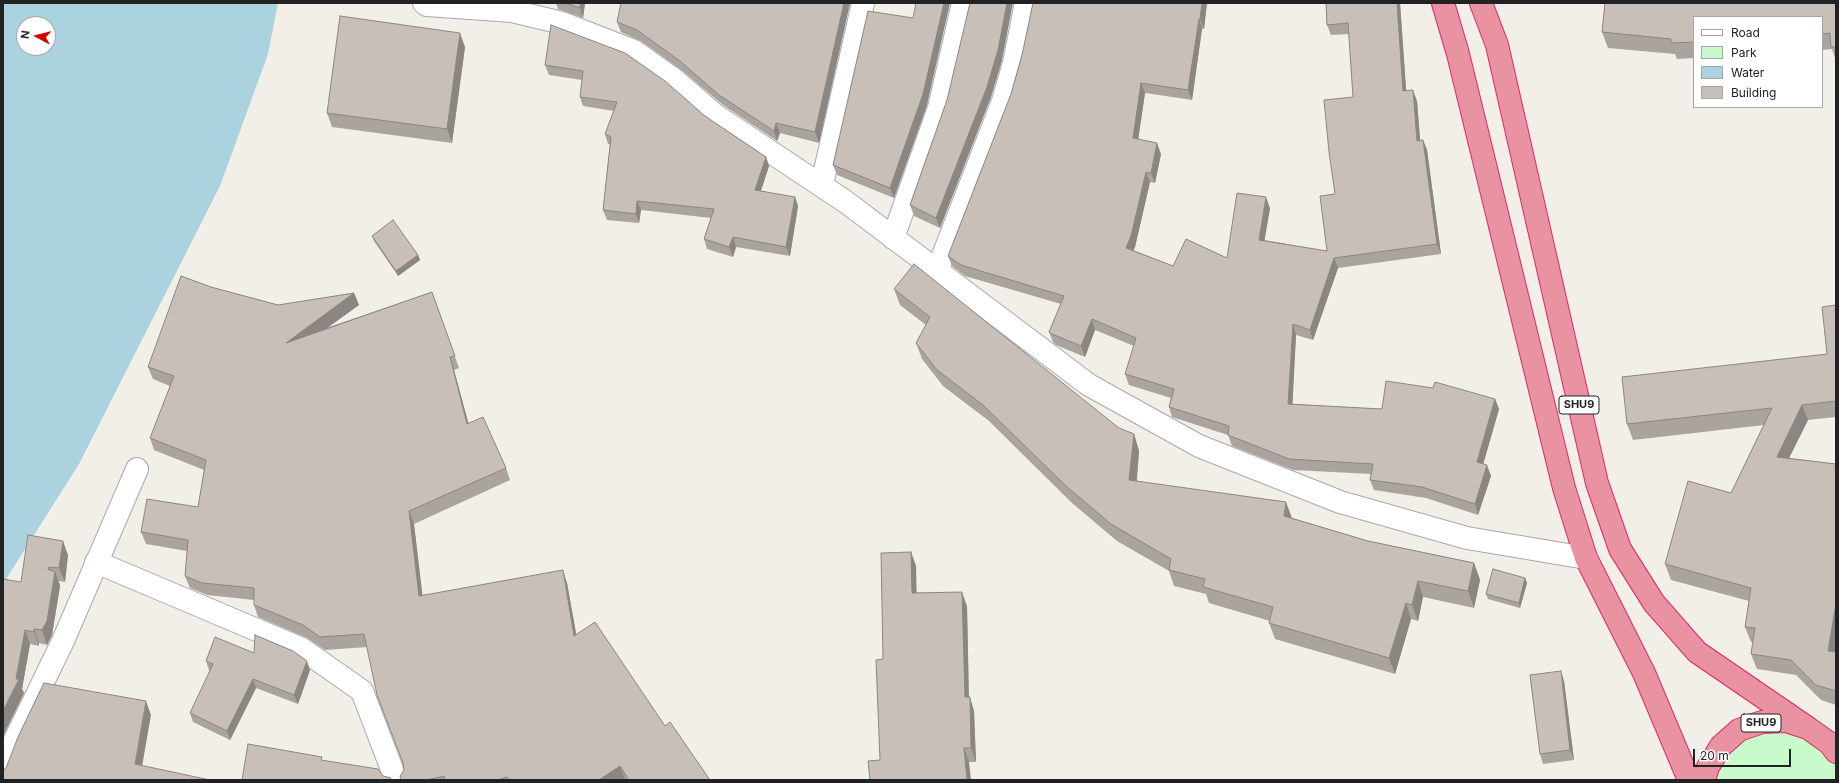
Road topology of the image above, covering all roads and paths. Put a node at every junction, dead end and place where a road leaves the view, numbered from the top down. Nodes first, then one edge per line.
1 (424, 3) edge
2 (863, 3) edge
3 (963, 3) edge
4 (1026, 3) edge
5 (1443, 3) edge
6 (1481, 3) edge
7 (822, 184) junction
8 (893, 238) junction
9 (937, 271) junction
10 (137, 469) dead end
11 (1586, 558) junction
12 (96, 562) junction
13 (1808, 728) junction
14 (1836, 752) edge
15 (3, 773) edge
16 (396, 780) edge
17 (1689, 780) edge
18 (1704, 780) edge

1 - 7 street
2 - 7 street
3 - 8 street
4 - 9 street
5 - 11 highway, SHU9
6 - 13 highway, SHU9
7 - 8 street
8 - 9 street
9 - 11 street
10 - 12 street
11 - 17 highway, SHU9
12 - 15 street
12 - 16 street
13 - 14 highway, SHU9
13 - 18 highway, SHU9

